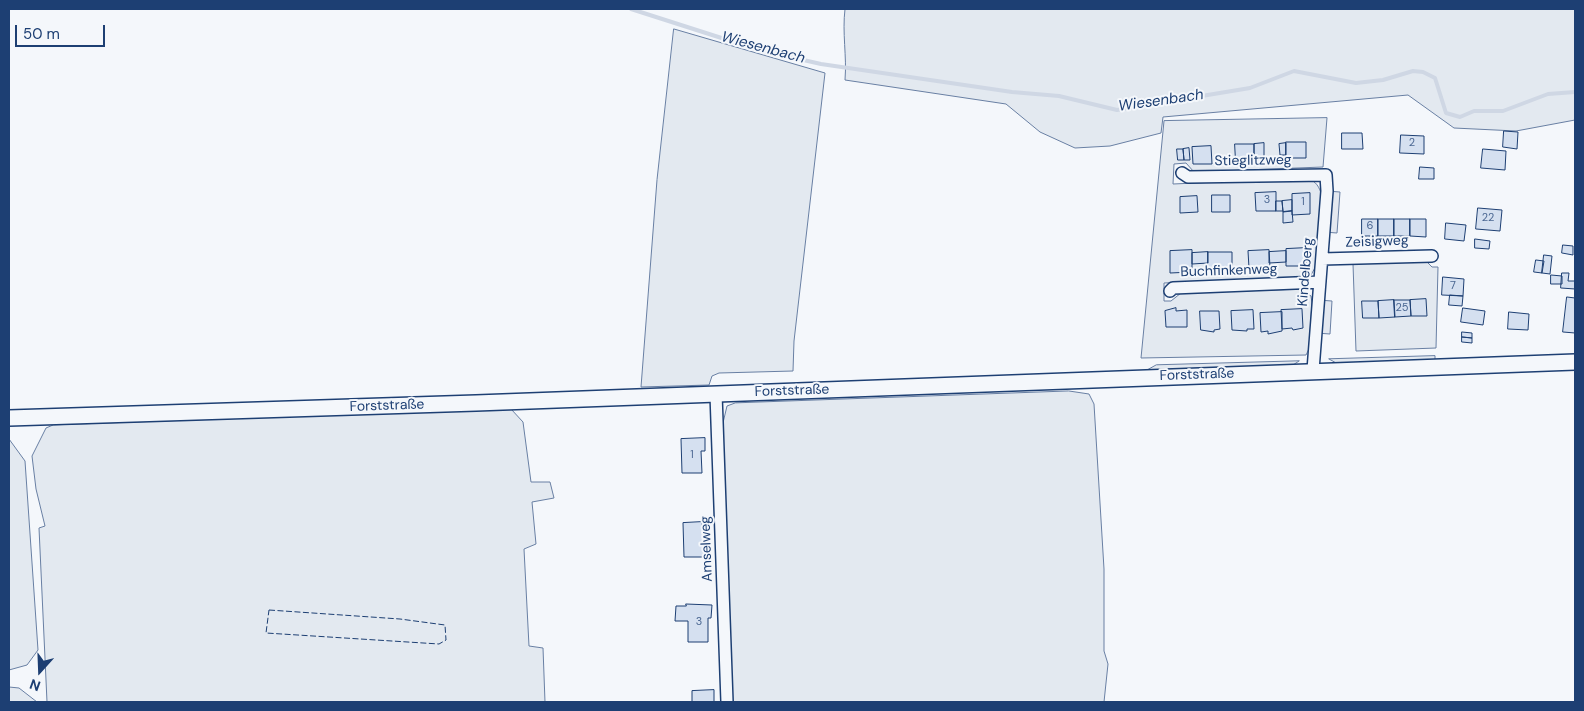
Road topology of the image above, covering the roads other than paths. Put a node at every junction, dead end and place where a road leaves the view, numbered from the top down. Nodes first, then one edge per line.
1 (1182, 173) dead end
2 (1326, 176) joint
3 (1432, 256) dead end
4 (1322, 259) junction
5 (1320, 282) junction
6 (1170, 291) dead end
7 (1575, 362) edge
8 (1313, 370) junction
9 (716, 394) junction
10 (9, 418) edge
11 (727, 702) edge

1 - 2 street, Stieglitzweg
2 - 4 street, Kindelberg
3 - 4 street, Zeisigweg
4 - 5 street, Kindelberg
5 - 6 street, Buchfinkenweg
5 - 8 street, Kindelberg
7 - 8 street, Forststraße
8 - 9 street, Forststraße
9 - 10 street, Forststraße
9 - 11 street, Amselweg

